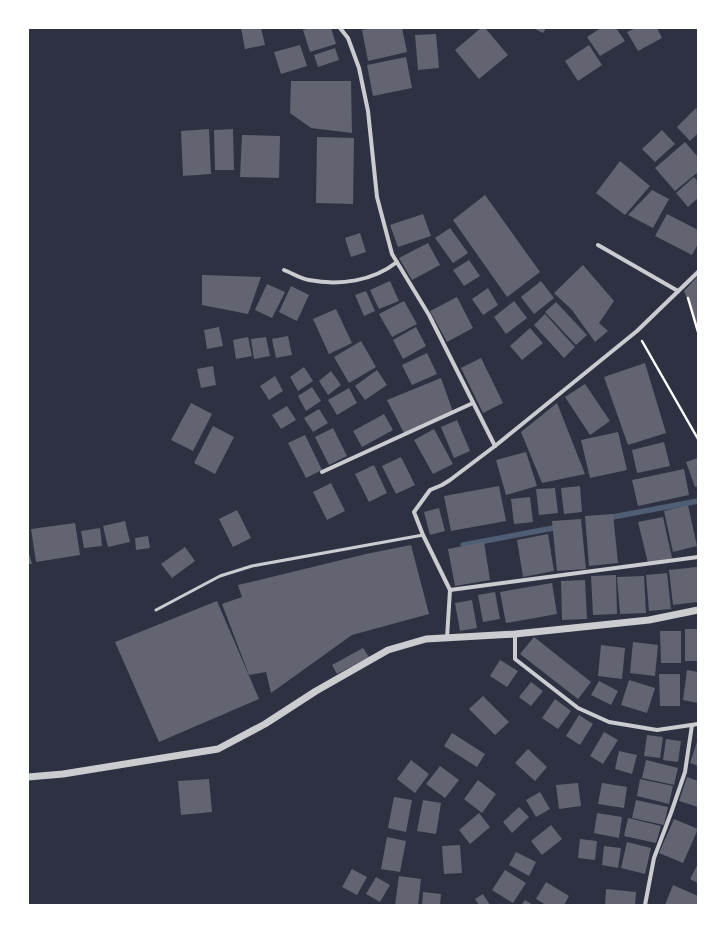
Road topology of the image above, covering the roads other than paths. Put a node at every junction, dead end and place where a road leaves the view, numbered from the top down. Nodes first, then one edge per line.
1 (340, 28) edge
2 (598, 245) dead end
3 (397, 262) junction
4 (284, 270) dead end
5 (698, 272) edge
6 (678, 291) junction
7 (473, 403) junction
8 (495, 446) junction
9 (322, 472) dead end
10 (422, 535) junction
11 (698, 557) edge
12 (450, 590) junction
13 (156, 610) dead end
14 (698, 610) edge
15 (515, 634) junction
16 (446, 638) junction
17 (698, 724) edge
18 (692, 725) junction
19 (28, 777) edge
20 (645, 905) edge

1 - 3 street
2 - 6 street
3 - 4 street
3 - 7 street
5 - 6 street
6 - 8 street
7 - 8 street
7 - 9 street
8 - 10 street
10 - 12 street
10 - 13 lane
11 - 12 street
12 - 16 street
14 - 15 street
15 - 16 street
15 - 18 street
16 - 19 street
17 - 18 street
18 - 20 street

